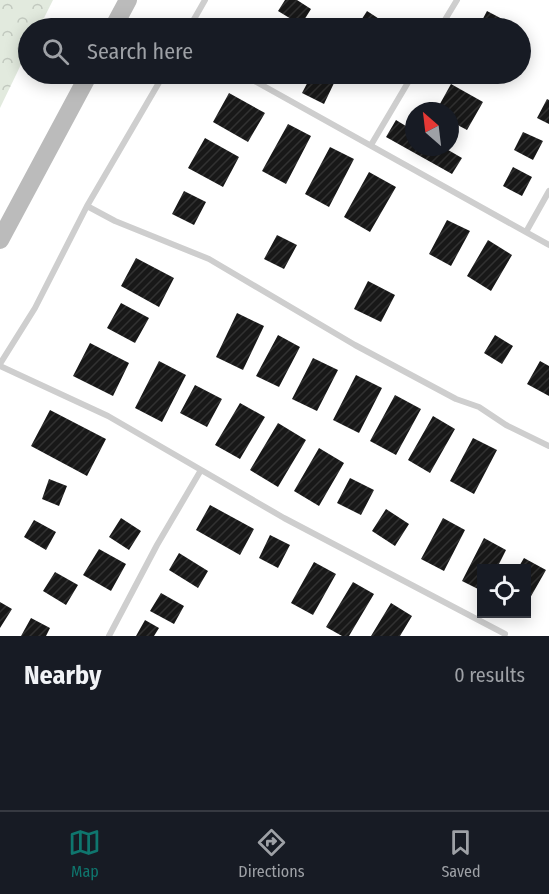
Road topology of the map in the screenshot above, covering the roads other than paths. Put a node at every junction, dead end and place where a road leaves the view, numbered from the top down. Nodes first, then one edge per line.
1 (128, 0) edge
2 (205, 0) edge
3 (457, 0) edge
4 (118, 18) edge
5 (195, 18) edge
6 (446, 18) edge
7 (84, 84) edge
8 (158, 84) edge
9 (260, 84) edge
10 (407, 84) edge
11 (371, 145) junction
12 (549, 191) edge
13 (87, 206) junction
14 (526, 232) junction
15 (0, 240) edge
16 (549, 245) edge
17 (0, 365) edge
18 (549, 446) edge
19 (201, 470) junction
20 (109, 636) edge
21 (505, 636) edge

1 - 4 main road
2 - 5 lane
3 - 6 lane
7 - 15 main road
8 - 13 lane
9 - 11 lane
10 - 11 lane
11 - 14 lane
12 - 14 lane
13 - 17 lane
13 - 18 lane
14 - 16 lane
17 - 19 lane
19 - 20 lane
19 - 21 lane

